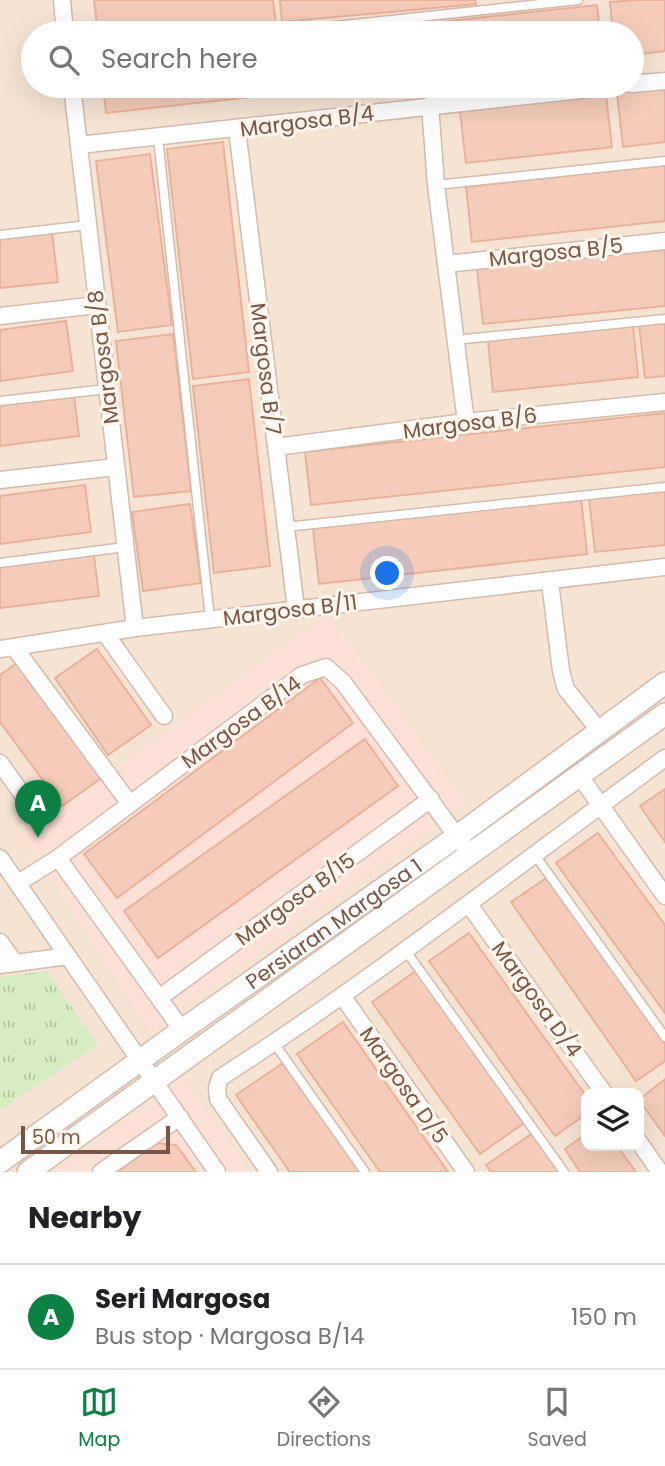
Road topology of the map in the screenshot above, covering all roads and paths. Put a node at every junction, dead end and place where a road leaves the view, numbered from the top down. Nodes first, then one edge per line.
1 (62, 0) edge
2 (578, 0) edge
3 (64, 21) edge
4 (382, 21) edge
5 (665, 81) edge
6 (644, 83) edge
7 (73, 98) edge
8 (499, 98) edge
9 (430, 105) junction
10 (237, 129) junction
11 (158, 138) junction
12 (79, 145) junction
13 (665, 161) edge
14 (436, 185) junction
15 (88, 225) junction
16 (0, 235) edge
17 (665, 241) edge
18 (446, 264) junction
19 (97, 305) junction
20 (0, 316) edge
21 (665, 319) edge
22 (454, 340) junction
23 (107, 388) junction
24 (0, 401) edge
25 (665, 402) edge
26 (466, 422) junction
27 (276, 447) junction
28 (116, 467) junction
29 (0, 480) edge
30 (665, 487) edge
31 (285, 527) junction
32 (125, 547) junction
33 (0, 563) edge
34 (665, 567) edge
35 (550, 582) junction
36 (296, 609) junction
37 (210, 619) junction
38 (135, 628) junction
39 (105, 633) junction
40 (7, 648) edge
41 (665, 683) edge
42 (665, 714) edge
43 (164, 716) dead end
44 (599, 730) junction
45 (665, 758) edge
46 (0, 763) edge
47 (579, 775) junction
48 (431, 799) junction
49 (130, 804) junction
50 (600, 806) junction
51 (33, 809) dead end
52 (457, 837) junction
53 (535, 855) junction
54 (472, 856) junction
55 (0, 858) edge
56 (58, 858) junction
57 (18, 883) junction
58 (665, 896) edge
59 (470, 906) junction
60 (0, 942) edge
61 (406, 951) junction
62 (68, 956) junction
63 (7, 964) edge
64 (343, 997) junction
65 (159, 998) junction
66 (182, 1030) junction
67 (665, 1037) edge
68 (274, 1044) junction
69 (139, 1061) junction
70 (153, 1081) junction
71 (600, 1088) edge
72 (180, 1117) junction
73 (644, 1149) edge
74 (0, 1162) edge
75 (28, 1172) edge
76 (101, 1172) edge
77 (218, 1172) edge
78 (269, 1172) edge
79 (365, 1172) edge
80 (466, 1172) edge
81 (564, 1172) edge
82 (660, 1172) edge

1 - 3 street
2 - 4 lane
5 - 6 street
7 - 12 street, Margosa B/8
8 - 9 street, Margosa B/4
9 - 10 street, Margosa B/4
9 - 14 street
10 - 11 street, Margosa B/4
10 - 27 street, Margosa B/7
11 - 12 street, Margosa B/4
11 - 37 lane
12 - 15 street, Margosa B/8
13 - 14 lane
14 - 18 street
15 - 16 lane
15 - 19 street, Margosa B/8
17 - 18 street, Margosa B/5
18 - 22 street
19 - 20 street
19 - 23 street, Margosa B/8
21 - 22 lane
22 - 26 street
23 - 24 lane
23 - 28 street, Margosa B/8
25 - 26 street, Margosa B/6
26 - 27 street, Margosa B/6
27 - 31 street, Margosa B/7
28 - 29 street
28 - 32 street, Margosa B/8
30 - 31 lane
31 - 36 street, Margosa B/7
32 - 33 lane
32 - 38 street, Margosa B/8
34 - 35 street, Margosa B/11
35 - 36 street, Margosa B/11
35 - 44 street
36 - 37 street, Margosa B/11
37 - 38 street, Margosa B/11
38 - 39 street, Margosa B/11
39 - 40 street, Margosa B/11
39 - 43 street
40 - 49 street
41 - 44 street, Persiaran Margosa 1
42 - 47 street, Persiaran Margosa 1
44 - 52 street, Persiaran Margosa 1
45 - 50 street
46 - 51 street
47 - 50 street
47 - 54 street, Persiaran Margosa 1
48 - 49 street, Margosa B/14
48 - 52 street, Margosa B/14
48 - 65 street, Margosa B/15
49 - 56 street, Margosa B/14
50 - 53 street
50 - 58 street
52 - 54 street, Margosa B/14
52 - 66 street, Persiaran Margosa 1
53 - 59 street
53 - 67 lane
54 - 70 street, Persiaran Margosa 1
55 - 57 street
56 - 57 street, Margosa B/14
56 - 65 street
57 - 62 street
59 - 61 street
59 - 71 street, Margosa D/4
60 - 63 street
61 - 64 street
61 - 81 lane
62 - 63 street
62 - 69 street
64 - 68 street
64 - 80 street, Margosa D/5
65 - 66 street
66 - 69 street, Persiaran Margosa 1
68 - 78 street
68 - 79 lane
69 - 70 street
69 - 74 street, Persiaran Margosa 1
70 - 72 street
70 - 75 street, Persiaran Margosa 1
72 - 76 street
72 - 77 street
73 - 82 street

